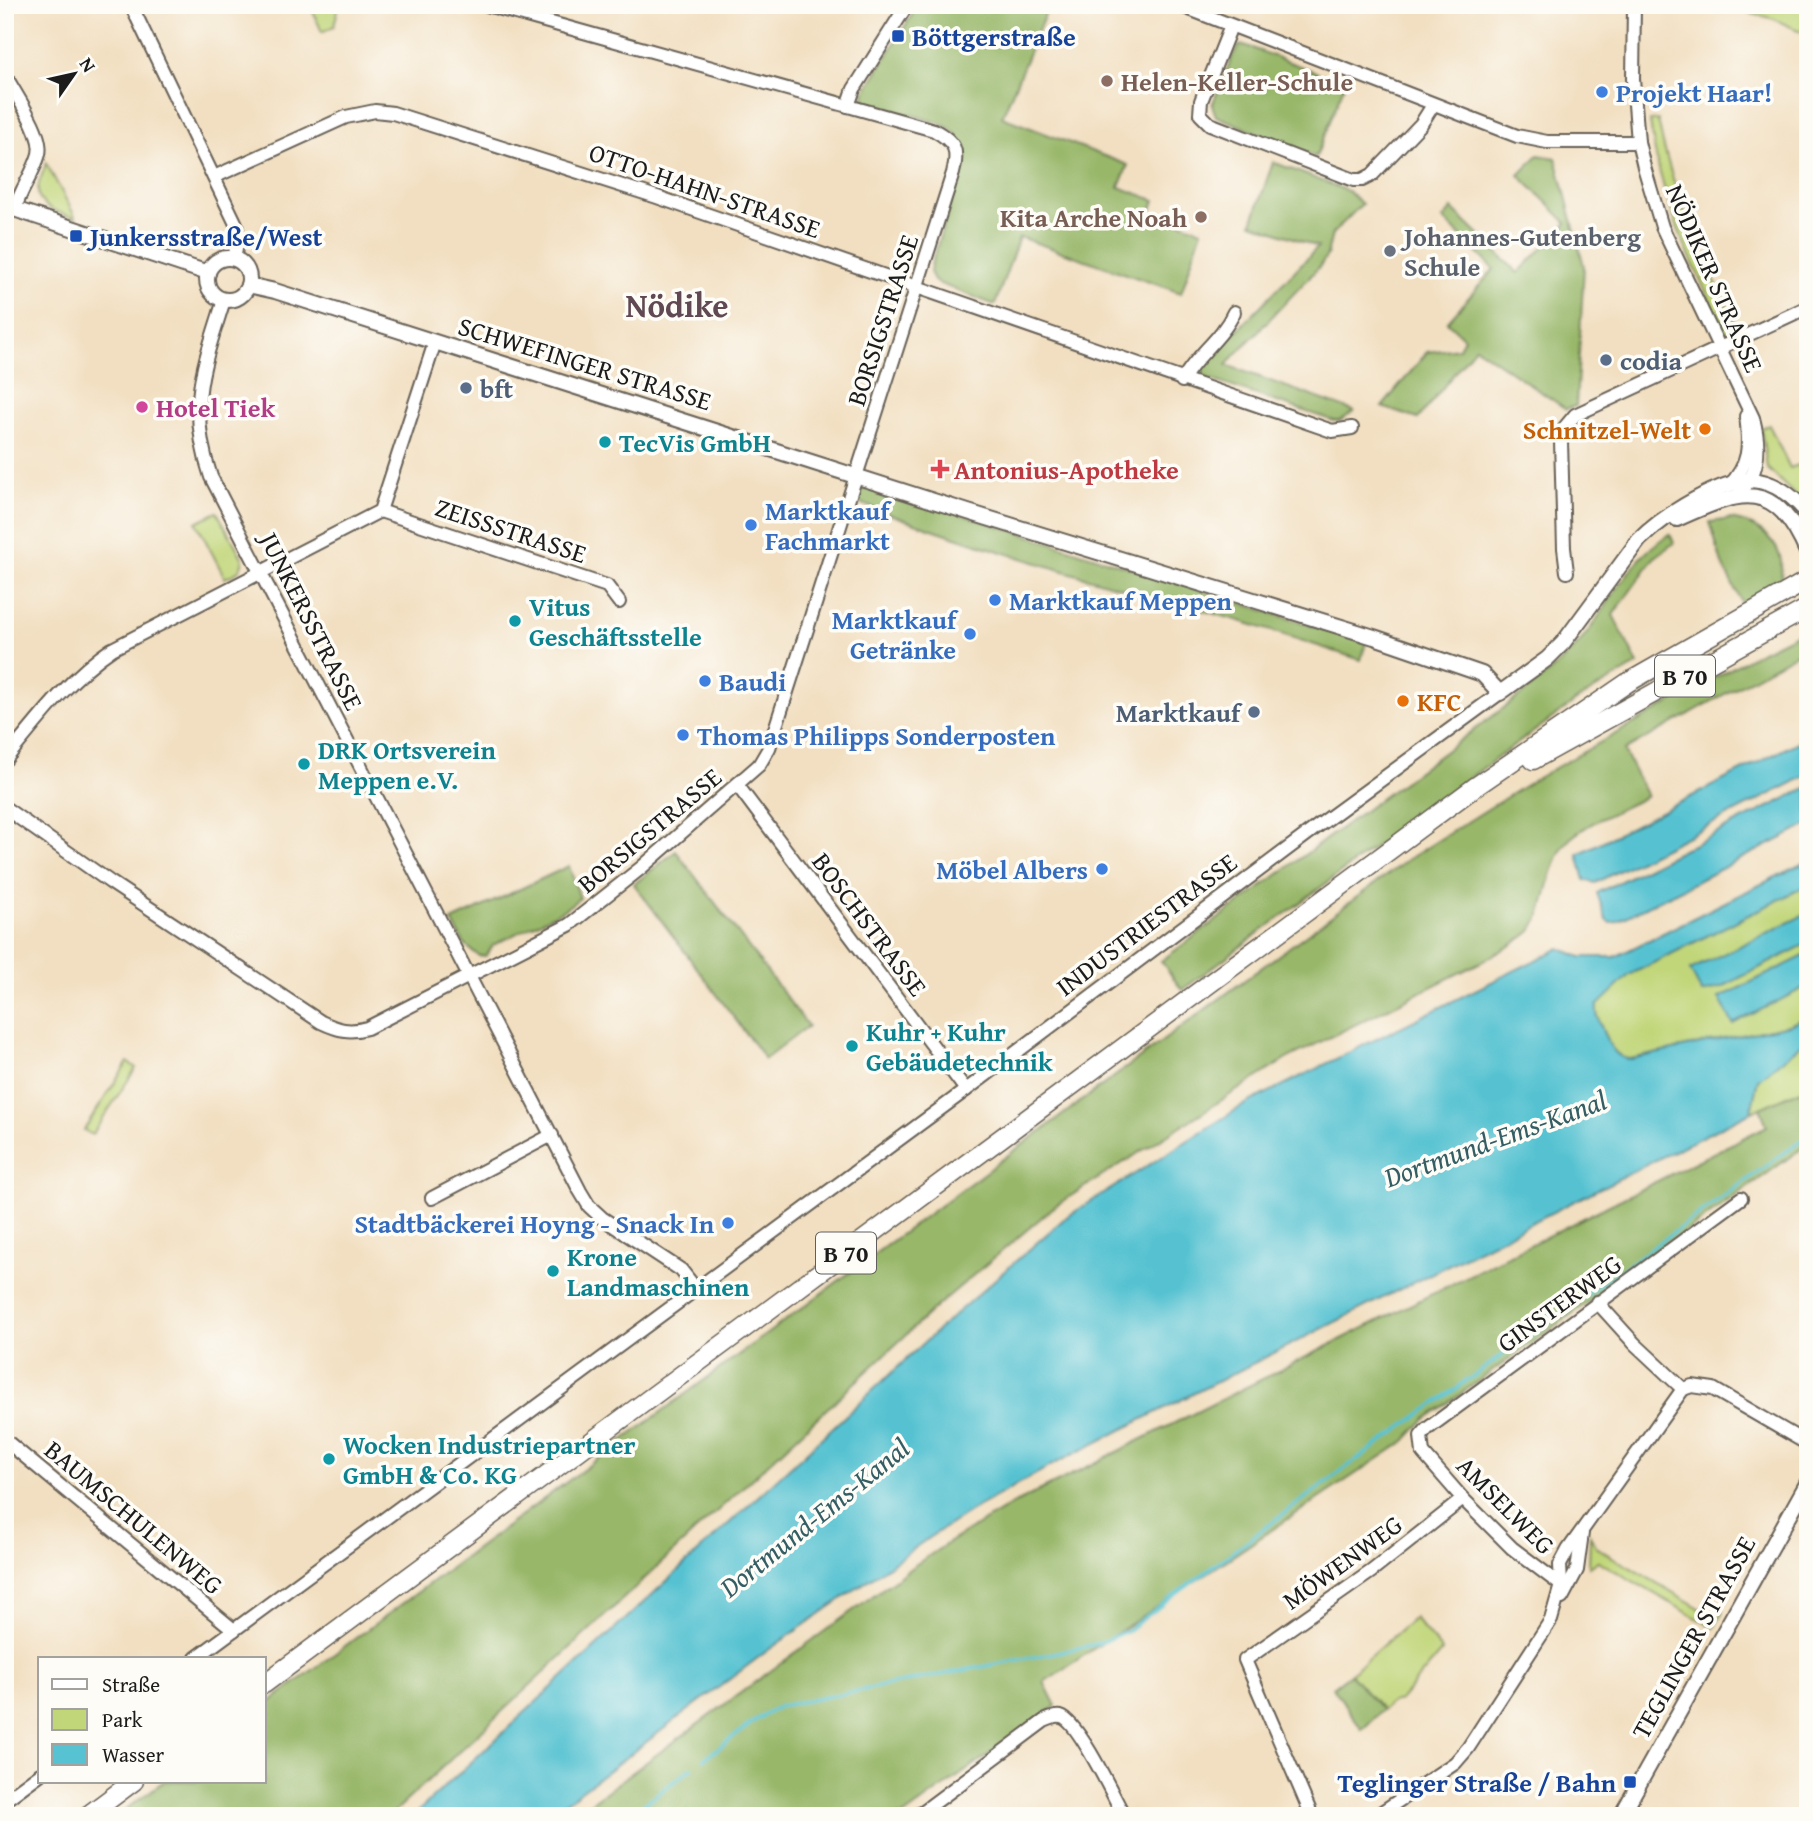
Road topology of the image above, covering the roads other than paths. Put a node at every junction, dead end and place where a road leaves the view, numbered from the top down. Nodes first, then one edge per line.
1 (131, 5) edge
2 (487, 5) edge
3 (907, 5) edge
4 (1179, 5) edge
5 (1634, 5) edge
6 (1231, 26) junction
7 (5, 75) edge
8 (1433, 105) junction
9 (848, 106) junction
10 (1638, 142) junction
11 (214, 177) junction
12 (10, 208) edge
13 (234, 259) junction
14 (208, 273) junction
15 (248, 285) junction
16 (916, 286) junction
17 (224, 300) junction
18 (1808, 307) edge
19 (1234, 312) dead end
20 (435, 342) junction
21 (1720, 348) junction
22 (1182, 381) junction
23 (1744, 402) junction
24 (1352, 428) dead end
25 (1759, 456) junction
26 (1746, 463) junction
27 (856, 475) junction
28 (1751, 480) junction
29 (1773, 485) junction
30 (1732, 491) junction
31 (1768, 500) junction
32 (380, 511) junction
33 (1808, 514) edge
34 (1808, 554) edge
35 (260, 571) junction
36 (1567, 572) dead end
37 (1808, 580) edge
38 (619, 602) dead end
39 (1808, 608) edge
40 (1500, 693) junction
41 (5, 760) edge
42 (738, 786) junction
43 (5, 808) edge
44 (1427, 822) junction
45 (468, 978) junction
46 (966, 1090) junction
47 (552, 1135) junction
48 (432, 1198) dead end
49 (1741, 1198) dead end
50 (696, 1289) junction
51 (1597, 1302) junction
52 (1683, 1389) junction
53 (5, 1440) edge
54 (1808, 1444) edge
55 (1423, 1453) joint
56 (1808, 1482) edge
57 (1463, 1499) junction
58 (1583, 1529) junction
59 (1561, 1585) junction
60 (1551, 1620) junction
61 (234, 1630) junction
62 (197, 1657) edge
63 (266, 1683) edge
64 (38, 1775) edge
65 (131, 1783) edge
66 (5, 1800) edge
67 (87, 1816) edge
68 (917, 1816) edge
69 (1124, 1816) edge
70 (1312, 1816) edge
71 (1376, 1816) edge
72 (1621, 1816) edge

1 - 11 street
2 - 9 street
3 - 9 street
4 - 6 street
5 - 10 street, NÖDIKER STRASSE
6 - 8 street
6 - 8 street
7 - 12 street
8 - 10 street
9 - 16 street, BORSIGSTRASSE
10 - 21 street, NÖDIKER STRASSE
11 - 13 street
11 - 16 street, OTTO-HAHN-STRASSE
12 - 14 street
13 - 14 street
13 - 15 street
14 - 17 street
15 - 17 street
15 - 20 street, SCHWEFINGER STRASSE
16 - 22 street, OTTO-HAHN-STRASSE
16 - 27 street, BORSIGSTRASSE
17 - 35 street, JUNKERSSTRASSE
18 - 21 street
19 - 22 street
20 - 27 street, SCHWEFINGER STRASSE
20 - 32 street
21 - 23 street, NÖDIKER STRASSE
21 - 36 street
22 - 24 street, OTTO-HAHN-STRASSE
23 - 25 street, NÖDIKER STRASSE
23 - 26 street, NÖDIKER STRASSE
25 - 28 street, NÖDIKER STRASSE
25 - 29 street, NÖDIKER STRASSE
26 - 28 street
26 - 30 street
27 - 40 street, SCHWEFINGER STRASSE
27 - 42 street, BORSIGSTRASSE
28 - 29 street, INDUSTRIESTRASSE
28 - 30 street, INDUSTRIESTRASSE
28 - 31 street
29 - 33 street, INDUSTRIESTRASSE
30 - 31 street, INDUSTRIESTRASSE
30 - 40 street, INDUSTRIESTRASSE
31 - 34 street
32 - 35 street
32 - 38 street, ZEISSSTRASSE
35 - 41 street
35 - 45 street, JUNKERSSTRASSE
37 - 44 main road, B 70
39 - 44 main road, B 70
40 - 46 street, INDUSTRIESTRASSE
42 - 45 street, BORSIGSTRASSE
42 - 46 street, BOSCHSTRASSE
43 - 45 street, BORSIGSTRASSE
44 - 63 main road, B 70
45 - 47 street, JUNKERSSTRASSE
46 - 50 street, INDUSTRIESTRASSE
47 - 48 street
47 - 50 street, JUNKERSSTRASSE
49 - 51 street, GINSTERWEG
50 - 61 street, INDUSTRIESTRASSE
51 - 52 street
51 - 55 street, GINSTERWEG
52 - 54 street
52 - 58 street
53 - 61 street, BAUMSCHULENWEG
55 - 57 street, AMSELWEG
56 - 72 street, TEGLINGER STRASSE
57 - 59 street, AMSELWEG
57 - 70 street, MÖWENWEG
58 - 59 street
58 - 60 street
59 - 60 street
60 - 71 street
61 - 62 street, INDUSTRIESTRASSE
64 - 66 street
65 - 67 main road
68 - 69 street

